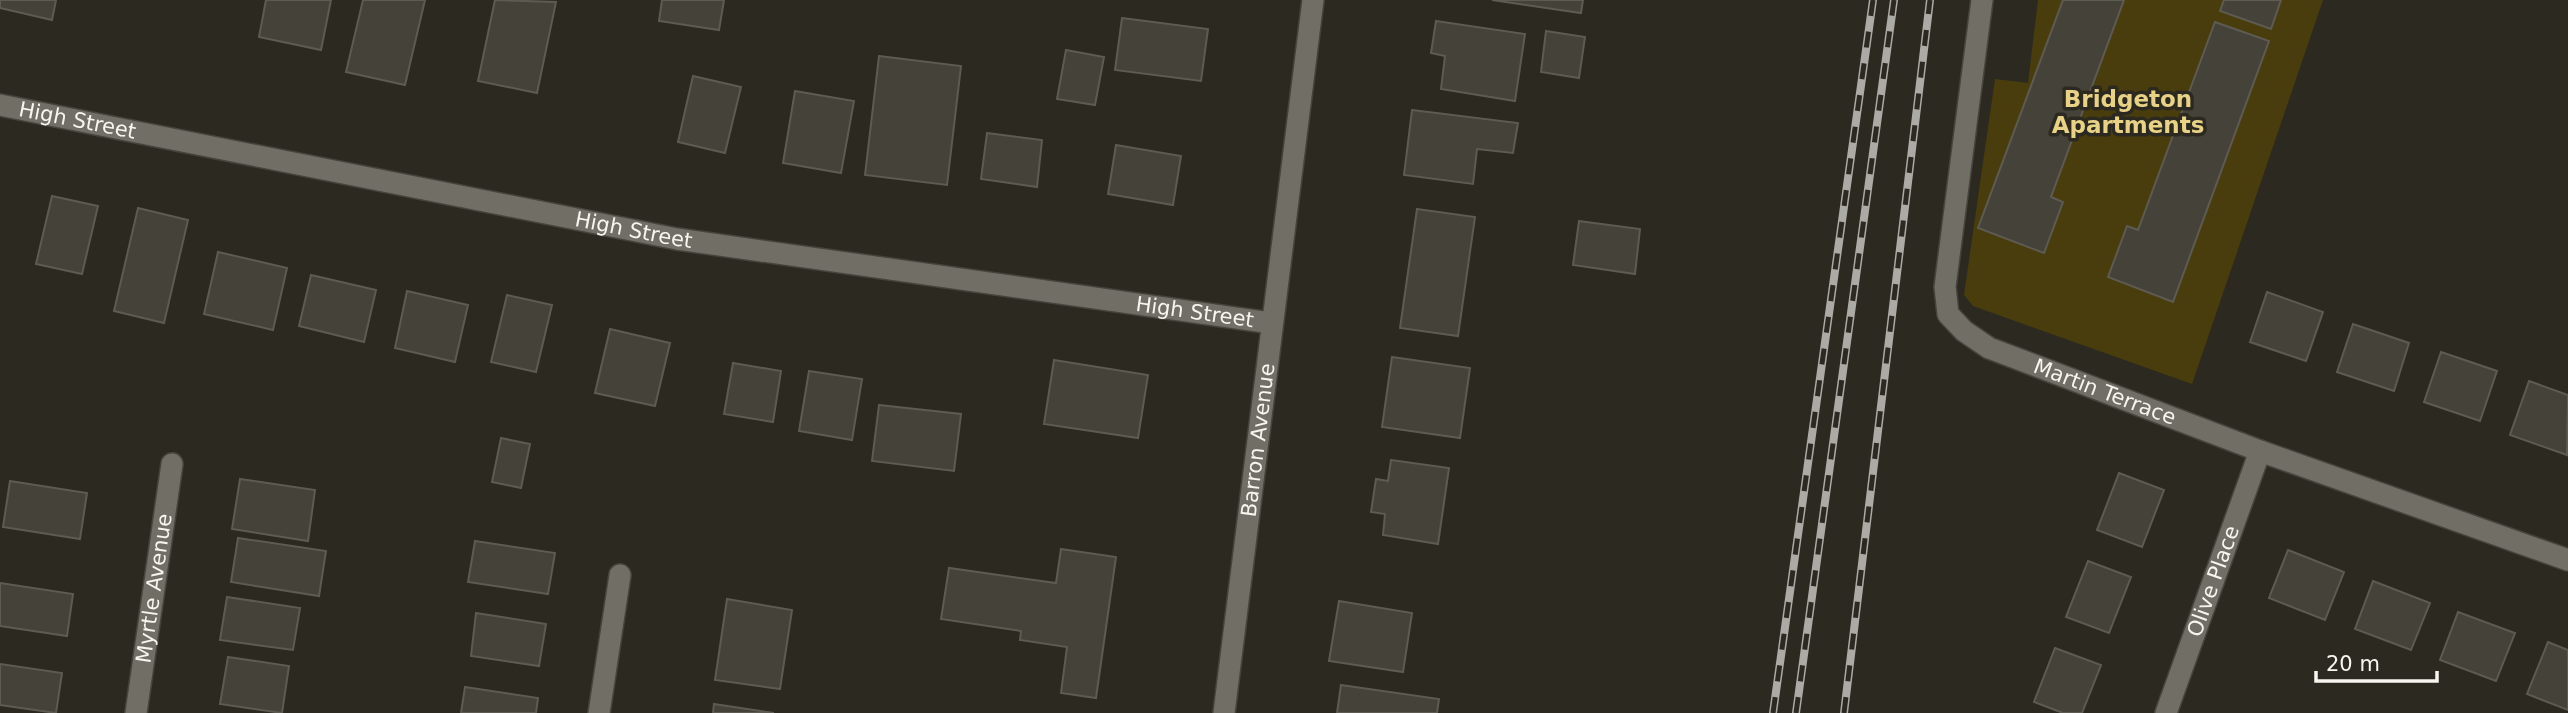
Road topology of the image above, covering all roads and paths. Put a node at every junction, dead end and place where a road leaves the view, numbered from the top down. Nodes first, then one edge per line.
1 (1313, 0) edge
2 (1983, 0) edge
3 (0, 105) edge
4 (1272, 323) junction
5 (2260, 451) junction
6 (172, 464) dead end
7 (2568, 560) edge
8 (620, 575) dead end
9 (136, 713) edge
10 (599, 713) edge
11 (1224, 713) edge
12 (2166, 713) edge

1 - 4 street, Barron Avenue
2 - 5 street, Martin Terrace
3 - 4 street, High Street
4 - 11 street, Barron Avenue
5 - 7 street, Martin Terrace
5 - 12 street, Olive Place
6 - 9 street, Myrtle Avenue
8 - 10 street

